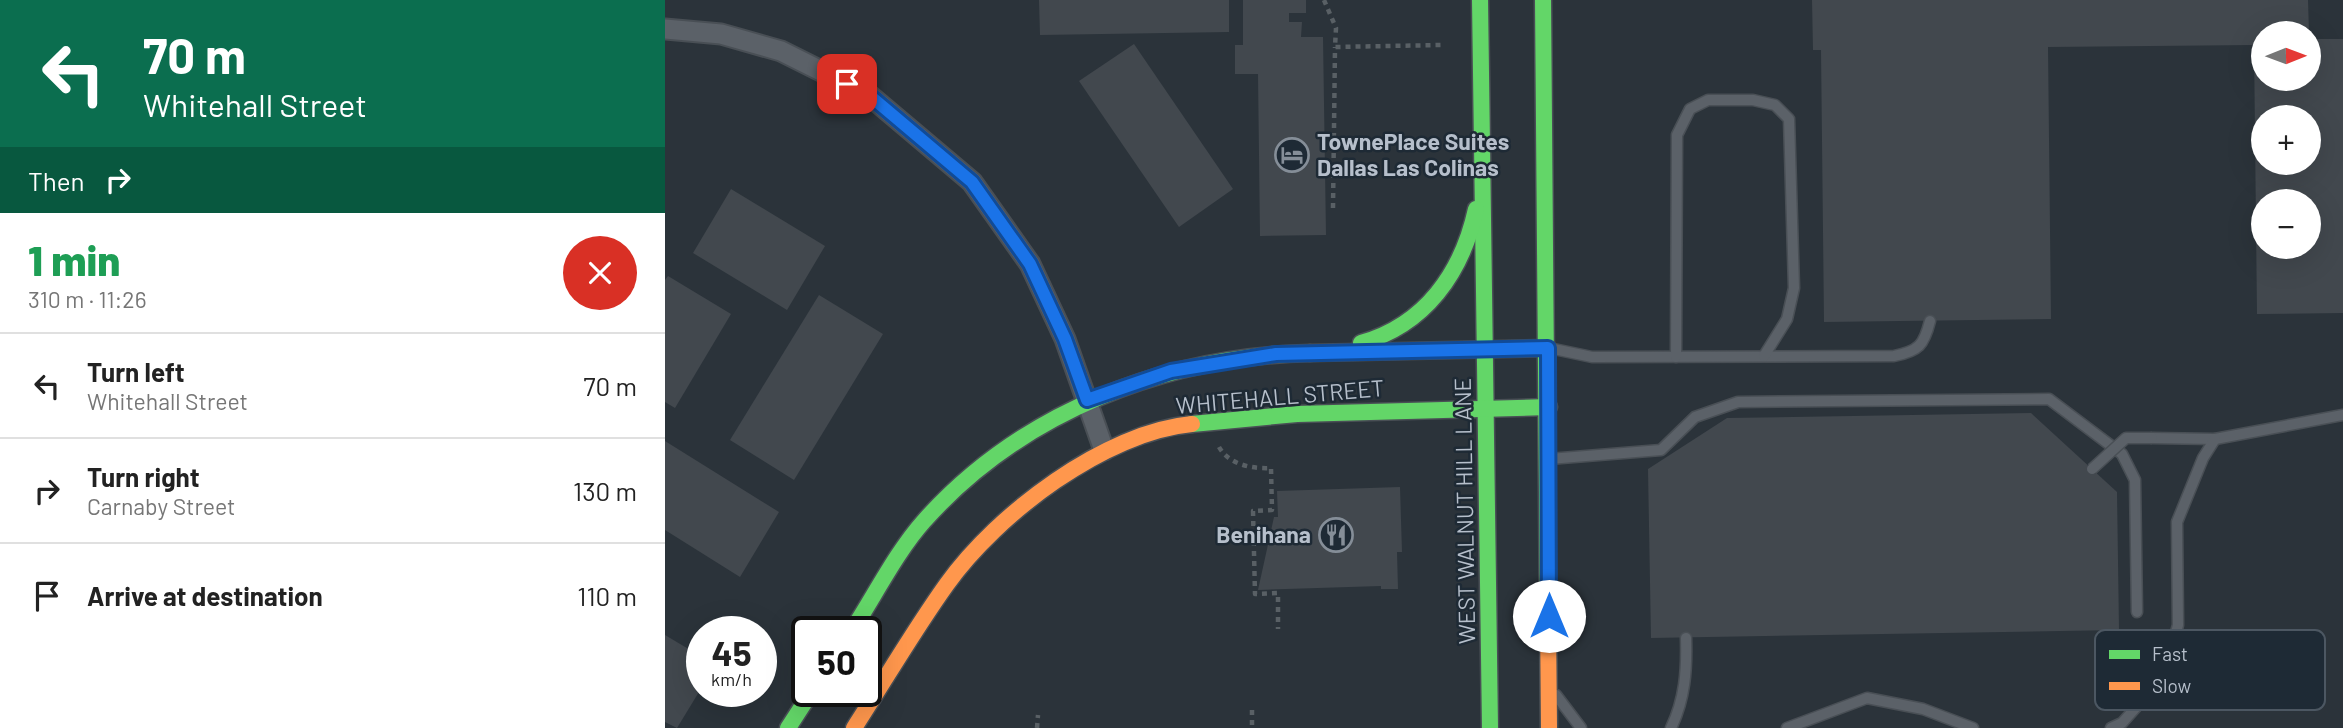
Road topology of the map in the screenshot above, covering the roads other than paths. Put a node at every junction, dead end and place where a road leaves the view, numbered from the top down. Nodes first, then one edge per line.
1 (1480, 0) edge
2 (1543, 0) edge
3 (665, 29) edge
4 (1483, 169) junction
5 (1930, 321) dead end
6 (1486, 348) junction
7 (1548, 348) junction
8 (1331, 352) junction
9 (1676, 356) junction
10 (1764, 356) junction
11 (1087, 400) junction
12 (1549, 407) junction
13 (1487, 408) junction
14 (2343, 415) edge
15 (2215, 439) junction
16 (1104, 450) junction
17 (1549, 459) junction
18 (2092, 469) dead end
19 (2137, 612) dead end
20 (861, 616) edge
21 (2177, 630) edge
22 (1686, 638) dead end
23 (1549, 654) junction
24 (802, 707) edge
25 (2134, 710) edge
26 (787, 728) edge
27 (854, 728) edge
28 (1490, 728) edge
29 (1549, 728) edge
30 (1581, 728) edge
31 (1671, 728) edge
32 (1787, 728) edge
33 (1973, 728) edge
34 (2111, 728) edge

1 - 4 main road, WEST WALNUT HILL LANE
2 - 7 main road
3 - 11 street
4 - 6 main road, WEST WALNUT HILL LANE
4 - 8 main road
5 - 10 lane
6 - 7 main road, WHITEHALL STREET
6 - 8 main road, WHITEHALL STREET
6 - 13 main road, WEST WALNUT HILL LANE
7 - 9 lane
7 - 12 main road
8 - 11 main road, WHITEHALL STREET
9 - 10 lane
9 - 10 lane
11 - 16 street
11 - 20 main road, WHITEHALL STREET
12 - 13 main road, WHITEHALL STREET
12 - 17 main road
13 - 16 main road, WHITEHALL STREET
13 - 28 main road, WEST WALNUT HILL LANE
14 - 15 lane
15 - 18 lane, bridge
15 - 21 lane
16 - 27 main road, WHITEHALL STREET
17 - 19 lane
17 - 23 main road
22 - 31 lane
23 - 29 main road
23 - 30 lane
24 - 26 main road
25 - 34 lane
32 - 33 lane

